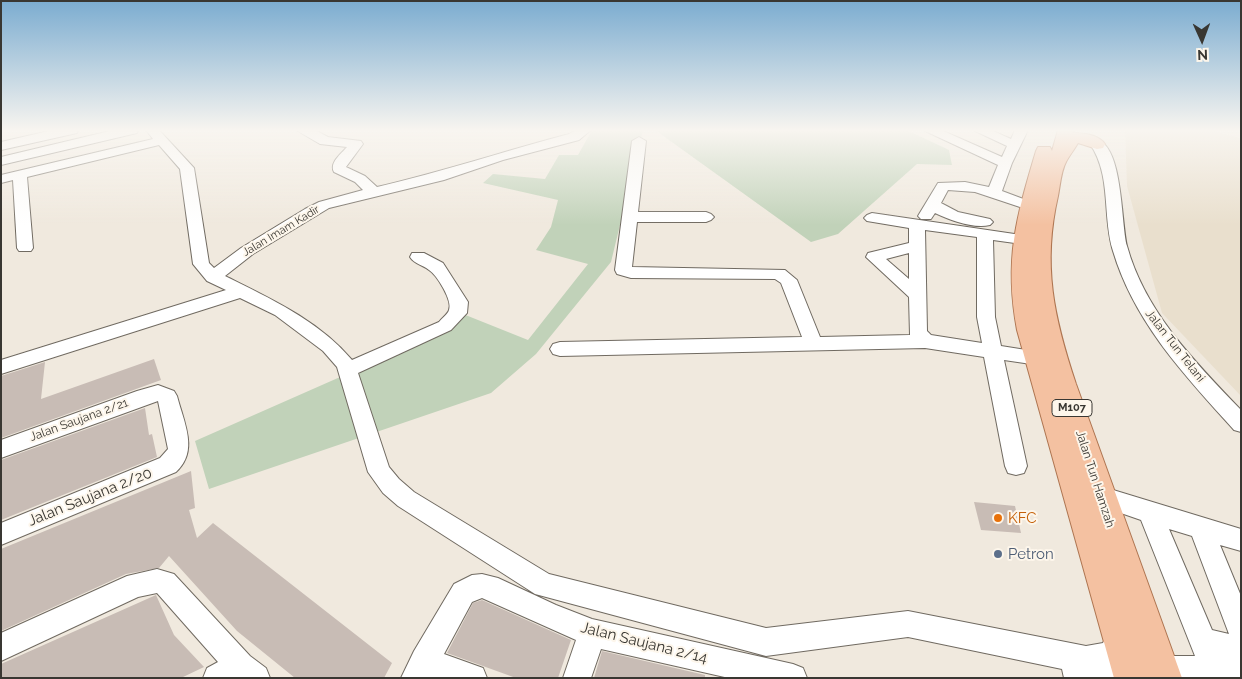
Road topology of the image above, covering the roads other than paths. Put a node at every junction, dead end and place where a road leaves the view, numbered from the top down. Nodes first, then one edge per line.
1 (64, 162) edge
2 (180, 162) edge
3 (342, 162) edge
4 (484, 162) edge
5 (636, 162) edge
6 (1000, 162) edge
7 (1041, 162) edge
8 (1057, 162) edge
9 (1060, 162) edge
10 (1108, 162) edge
11 (1005, 164) joint
12 (1055, 171) junction
13 (20, 174) junction
14 (1, 179) edge
15 (373, 191) junction
16 (994, 194) junction
17 (1029, 206) junction
18 (925, 215) junction
19 (706, 216) dead end
20 (629, 217) junction
21 (872, 218) dead end
22 (987, 229) junction
23 (1022, 239) junction
24 (917, 246) junction
25 (25, 248) dead end
26 (418, 257) dead end
27 (213, 277) junction
28 (242, 291) junction
29 (917, 295) junction
30 (925, 341) junction
31 (814, 344) junction
32 (560, 349) dead end
33 (993, 352) junction
34 (1038, 358) junction
35 (1, 367) edge
36 (347, 370) junction
37 (158, 393) joint
38 (1241, 424) edge
39 (1, 449) edge
40 (176, 458) joint
41 (1016, 466) dead end
42 (1100, 496) junction
43 (1150, 513) junction
44 (1202, 530) junction
45 (1, 534) edge
46 (1241, 540) edge
47 (493, 553) junction
48 (480, 587) junction
49 (1241, 630) edge
50 (592, 633) junction
51 (1120, 639) junction
52 (1203, 642) junction
53 (1, 647) edge
54 (1241, 651) edge
55 (1079, 665) edge
56 (420, 670) edge
57 (238, 674) edge
58 (1162, 674) edge
59 (1228, 674) edge
60 (473, 678) edge
61 (577, 678) edge
62 (793, 678) edge
63 (1112, 678) edge
64 (1132, 678) edge

1 - 13 street
2 - 27 street
3 - 15 street
4 - 15 street, Jalan Imam Kadir
5 - 20 street
6 - 11 street
7 - 17 main road, Jalan Tun Hamzah / M107
8 - 12 main road, Jalan Tun Hamzah / M107
9 - 12 main road
10 - 38 street, Jalan Tun Telani
11 - 16 street
12 - 42 main road, Jalan Tun Hamzah / M107
13 - 14 street
13 - 25 street
15 - 27 street, Jalan Imam Kadir
16 - 17 street
16 - 18 street
17 - 23 main road, Jalan Tun Hamzah / M107
18 - 21 street
18 - 22 street
18 - 22 street
18 - 24 street
19 - 20 street
20 - 31 street
22 - 23 street
22 - 33 street
23 - 34 main road, Jalan Tun Hamzah / M107
24 - 29 street
24 - 29 street
26 - 36 street
27 - 28 street
28 - 35 street
28 - 36 street
29 - 30 street
30 - 31 street
30 - 33 street
31 - 32 street
33 - 34 street
33 - 41 street
34 - 51 main road, Jalan Tun Hamzah / M107
36 - 47 street
37 - 39 street, Jalan Saujana 2/21
37 - 40 street
40 - 45 street, Jalan Saujana 2/20
42 - 43 street
42 - 58 main road, Jalan Tun Hamzah / M107
43 - 44 street
43 - 52 street
44 - 46 street
44 - 49 street
47 - 48 street
47 - 55 street
48 - 50 street, Jalan Saujana 2/14
48 - 56 street
50 - 61 street
50 - 62 street, Jalan Saujana 2/14
51 - 55 street
51 - 64 main road, Jalan Tun Hamzah / M107
52 - 54 street
52 - 59 street
53 - 57 street
55 - 63 street
56 - 60 street
58 - 59 street

